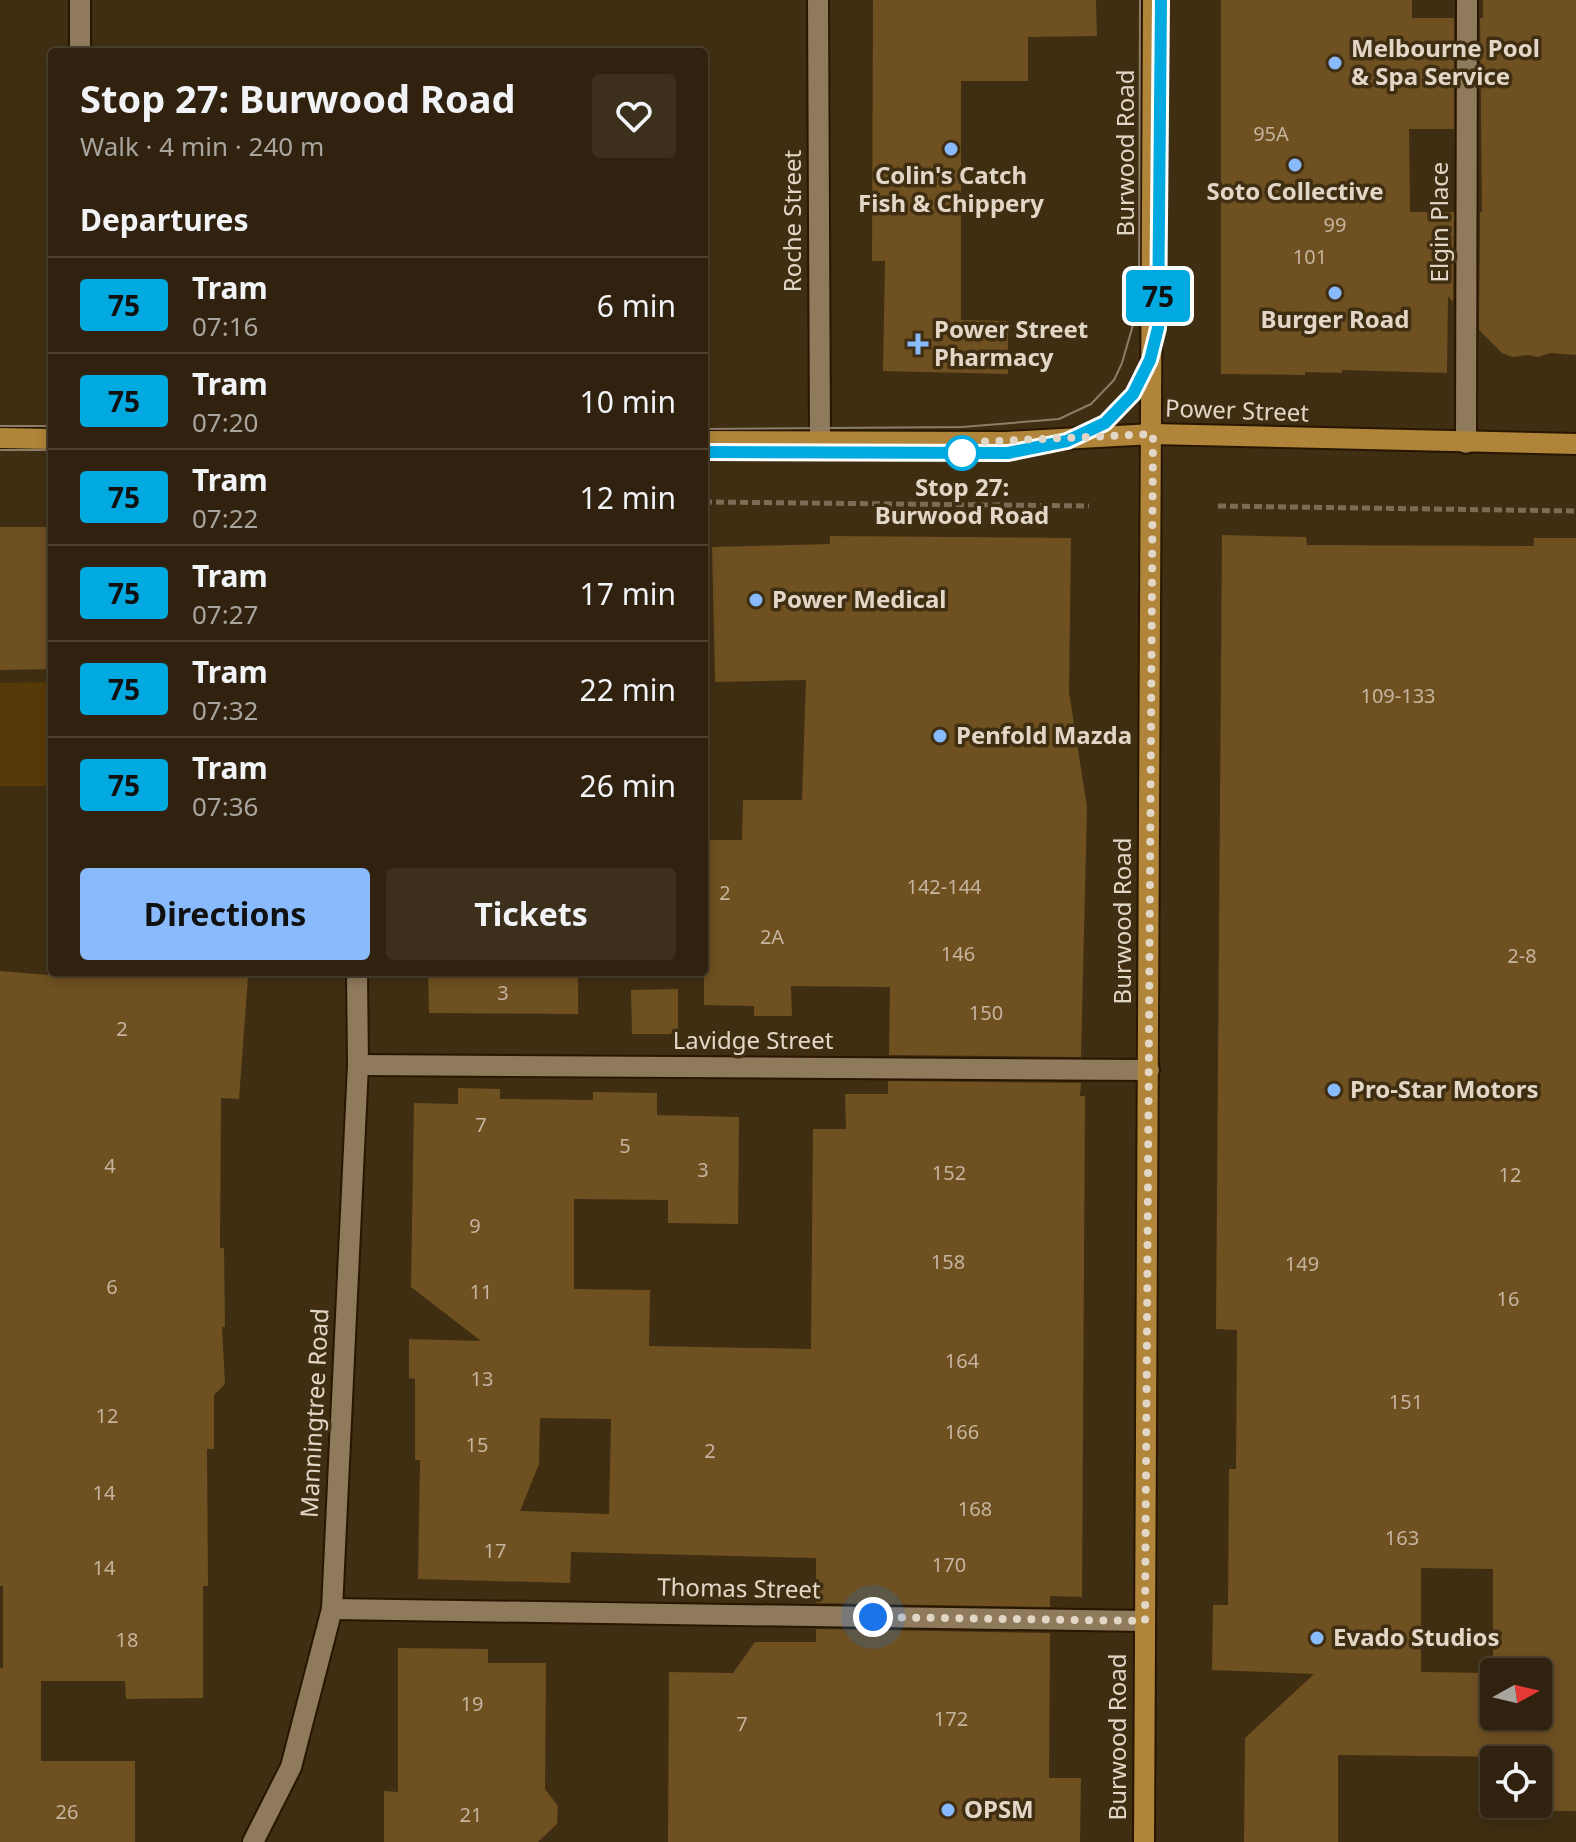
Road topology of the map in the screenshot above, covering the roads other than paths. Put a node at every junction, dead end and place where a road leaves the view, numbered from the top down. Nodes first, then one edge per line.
1 (80, 0) edge
2 (818, 0) edge
3 (1153, 0) edge
4 (1467, 0) edge
5 (80, 48) edge
6 (1153, 434) junction
7 (0, 438) edge
8 (48, 439) edge
9 (708, 441) edge
10 (820, 441) junction
11 (1466, 443) junction
12 (1576, 444) edge
13 (357, 976) edge
14 (358, 1065) junction
15 (1149, 1070) junction
16 (332, 1609) junction
17 (1145, 1621) junction
18 (253, 1842) edge
19 (1144, 1842) edge

1 - 5 street
2 - 10 street, Roche Street
3 - 6 main road, Burwood Road
4 - 11 street, Elgin Place
6 - 10 main road, Power Street
6 - 11 main road, Power Street
6 - 15 main road, Burwood Road
7 - 8 main road
9 - 10 main road, Power Street
11 - 12 main road, Power Street
13 - 14 street, Manningtree Road
14 - 15 street, Lavidge Street
14 - 16 street, Manningtree Road
15 - 17 main road, Burwood Road
16 - 17 street, Thomas Street
16 - 18 street, Manningtree Road
17 - 19 main road, Burwood Road

